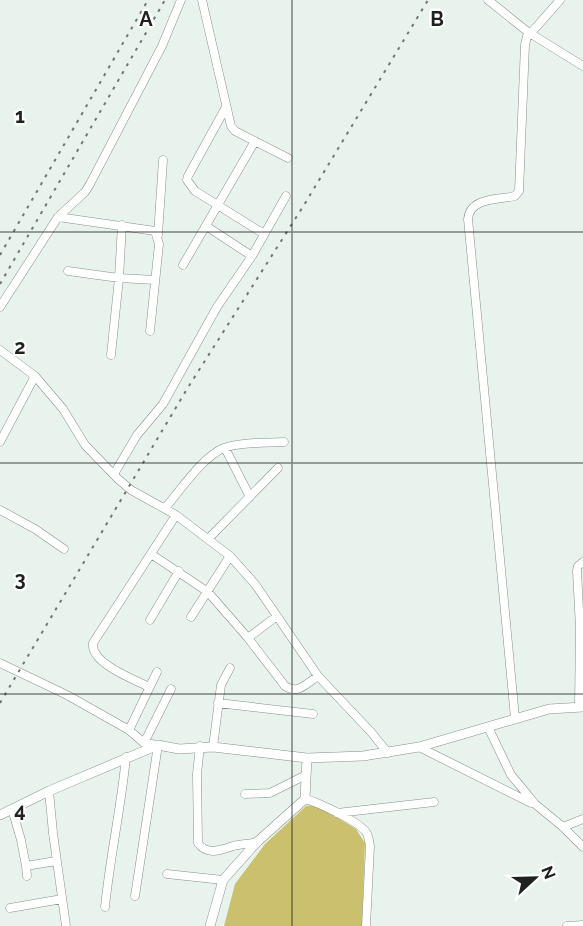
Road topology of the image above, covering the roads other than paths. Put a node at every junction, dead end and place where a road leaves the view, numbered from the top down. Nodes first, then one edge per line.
1 (181, 0) edge
2 (202, 0) edge
3 (488, 0) edge
4 (560, 0) edge
5 (530, 33) junction
6 (583, 66) edge
7 (226, 107) junction
8 (255, 141) junction
9 (288, 158) dead end
10 (163, 160) dead end
11 (286, 196) dead end
12 (218, 205) junction
13 (58, 217) junction
14 (122, 225) junction
15 (206, 226) junction
16 (264, 234) junction
17 (158, 235) junction
18 (252, 255) junction
19 (183, 265) dead end
20 (68, 271) dead end
21 (120, 278) junction
22 (155, 280) junction
23 (0, 307) edge
24 (150, 331) dead end
25 (0, 350) edge
26 (111, 355) dead end
27 (35, 376) junction
28 (0, 442) edge
29 (284, 442) dead end
30 (225, 448) junction
31 (278, 468) dead end
32 (114, 474) junction
33 (250, 497) junction
34 (165, 508) junction
35 (0, 510) edge
36 (176, 515) junction
37 (209, 538) junction
38 (64, 549) dead end
39 (151, 554) junction
40 (230, 556) junction
41 (583, 562) edge
42 (179, 571) junction
43 (580, 586) edge
44 (208, 592) junction
45 (277, 616) junction
46 (191, 617) dead end
47 (150, 620) dead end
48 (248, 638) junction
49 (0, 663) edge
50 (230, 668) dead end
51 (157, 672) dead end
52 (318, 676) junction
53 (149, 687) junction
54 (171, 689) dead end
55 (218, 703) junction
56 (581, 707) edge
57 (313, 714) dead end
58 (515, 718) junction
59 (488, 727) junction
60 (129, 730) junction
61 (144, 743) junction
62 (158, 745) junction
63 (200, 747) junction
64 (213, 747) junction
65 (419, 747) junction
66 (388, 753) junction
67 (126, 757) junction
68 (307, 758) junction
69 (306, 775) junction
70 (49, 791) junction
71 (245, 794) dead end
72 (305, 799) junction
73 (434, 802) dead end
74 (535, 804) junction
75 (12, 809) junction
76 (335, 813) junction
77 (0, 815) edge
78 (583, 819) edge
79 (563, 827) junction
80 (257, 842) junction
81 (583, 847) edge
82 (56, 861) junction
83 (26, 866) junction
84 (168, 874) dead end
85 (27, 876) dead end
86 (223, 880) junction
87 (135, 896) dead end
88 (62, 899) junction
89 (105, 907) dead end
90 (10, 908) dead end
91 (583, 925) edge
92 (66, 926) edge
93 (210, 926) edge
94 (366, 926) edge
95 (567, 926) edge

1 - 13 street
2 - 7 street
3 - 5 street
4 - 5 street
5 - 6 street
5 - 58 street
7 - 8 street
7 - 12 street
8 - 9 street
8 - 12 street
10 - 17 street
11 - 16 street
12 - 15 street
12 - 16 street
13 - 14 street
13 - 23 street
14 - 17 street
14 - 21 street
15 - 18 street
15 - 19 street
16 - 18 street
17 - 22 street
18 - 32 street
20 - 21 street
21 - 22 street
21 - 26 street
22 - 24 street
25 - 27 street
27 - 28 street
27 - 32 street
29 - 30 street
30 - 33 street
30 - 34 street
31 - 33 street
32 - 34 street
33 - 37 street
34 - 36 street
35 - 38 street
36 - 37 street
36 - 39 street
37 - 40 street
39 - 42 street
39 - 53 street
40 - 44 street
40 - 45 street
41 - 43 street
42 - 44 street
42 - 47 street
43 - 56 street
44 - 46 street
44 - 48 street
45 - 48 street
45 - 52 street
48 - 52 street
49 - 60 street
50 - 55 street
51 - 53 street
52 - 66 street
53 - 60 street
54 - 61 street
55 - 57 street
55 - 64 street
56 - 58 street
58 - 59 street
59 - 65 street
59 - 74 street
60 - 61 street
61 - 62 street
62 - 63 street
62 - 67 street
62 - 87 street
63 - 64 street
63 - 80 street
64 - 68 street
65 - 66 street
65 - 74 street
66 - 68 street
67 - 70 street
67 - 89 street
68 - 69 street
69 - 71 street
69 - 72 street
70 - 75 street
70 - 82 street
72 - 76 street
72 - 80 street
73 - 76 street
74 - 79 street
75 - 77 street
75 - 83 street
76 - 94 street
78 - 79 street
79 - 81 street
80 - 86 street
82 - 83 street
82 - 88 street
83 - 85 street
84 - 86 street
86 - 93 street
88 - 90 street
88 - 92 street
91 - 95 street

